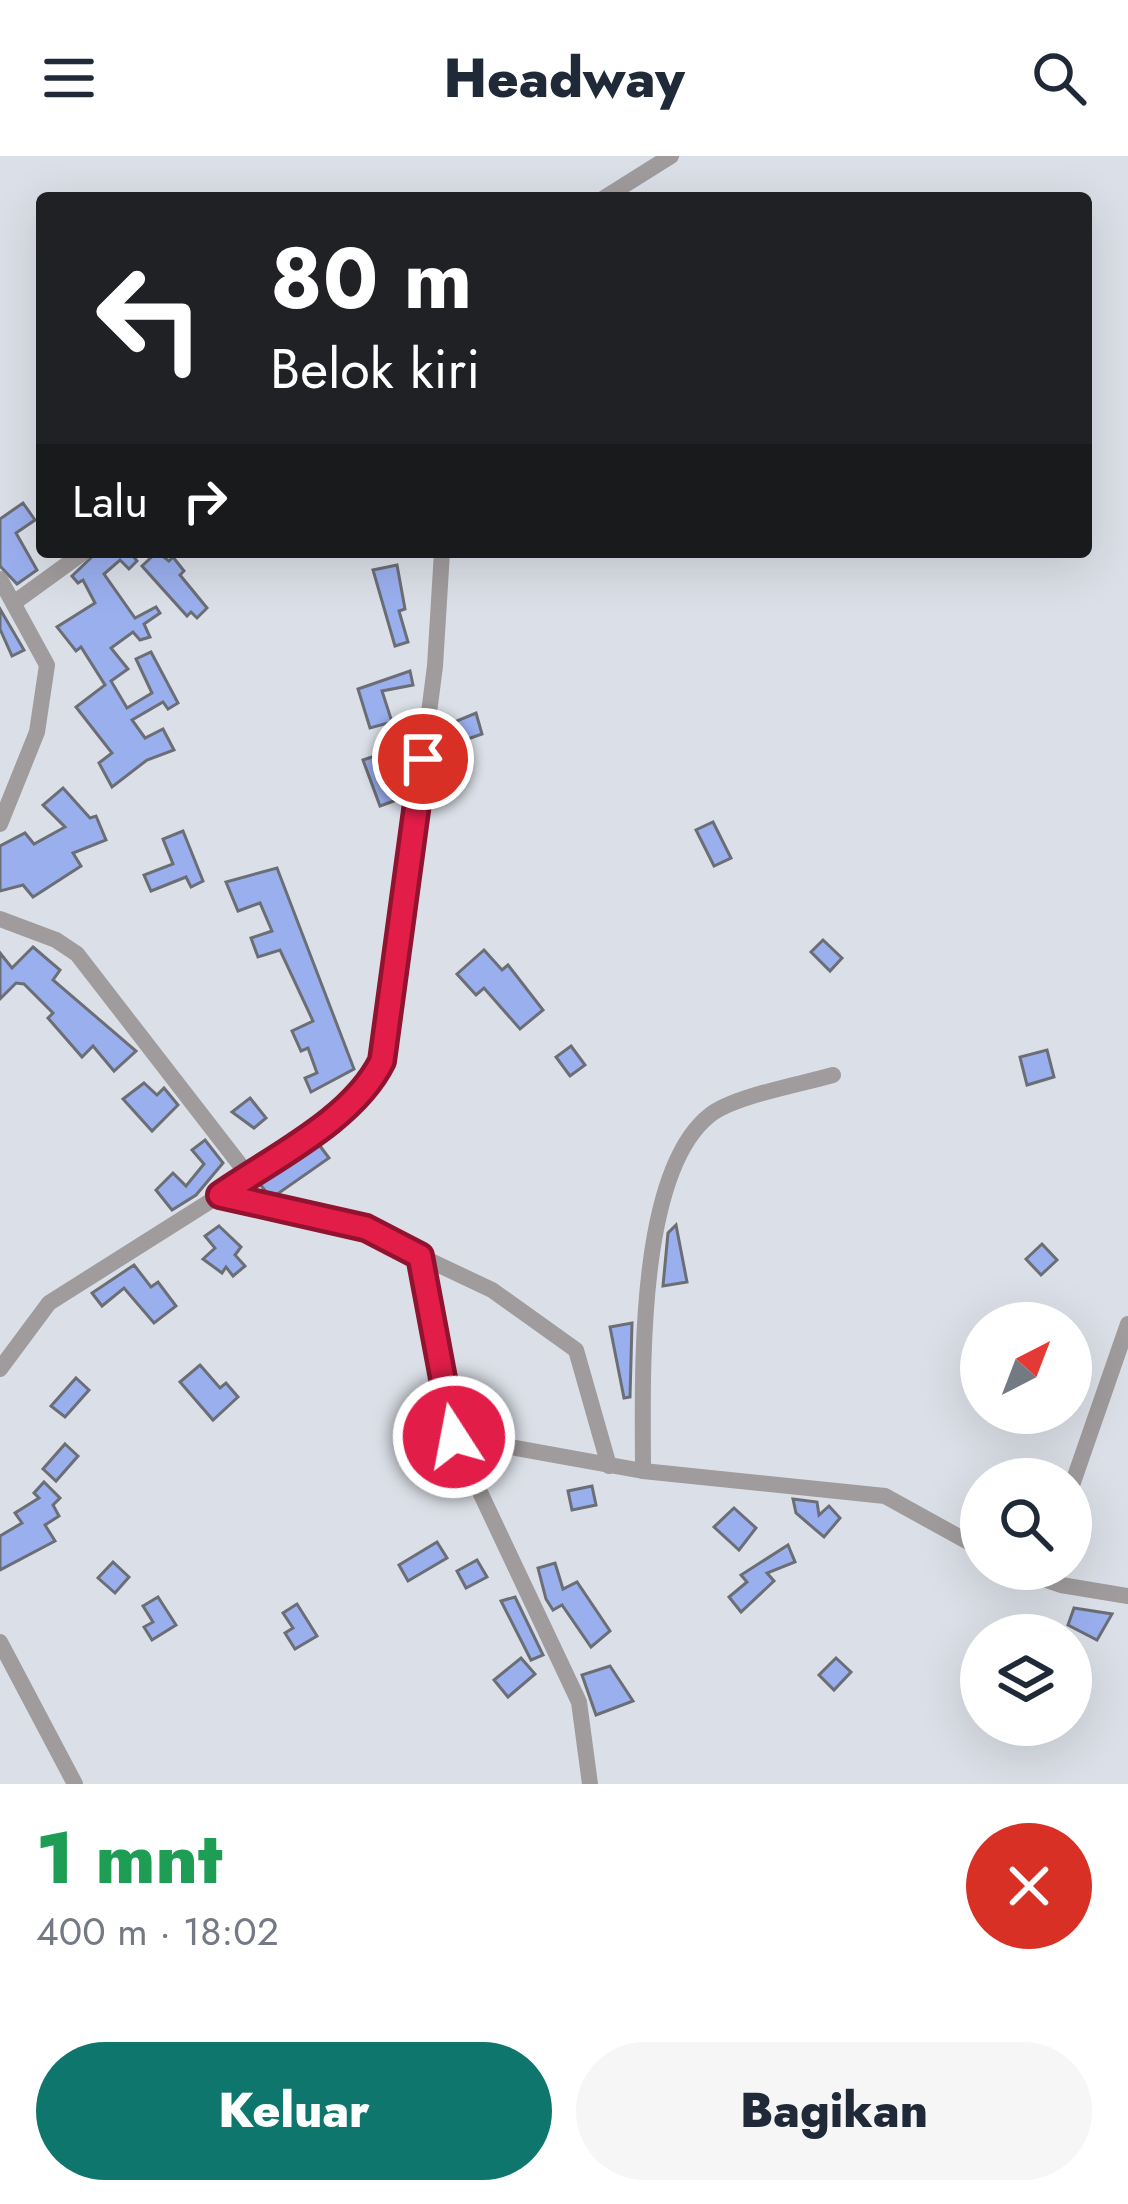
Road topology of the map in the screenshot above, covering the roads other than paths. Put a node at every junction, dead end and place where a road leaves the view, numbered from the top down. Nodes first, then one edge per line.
1 (671, 156) edge
2 (614, 192) edge
3 (76, 558) edge
4 (442, 558) edge
5 (0, 579) edge
6 (15, 602) junction
7 (0, 824) edge
8 (0, 920) edge
9 (833, 1075) dead end
10 (248, 1175) junction
11 (220, 1195) junction
12 (420, 1256) junction
13 (1128, 1324) edge
14 (0, 1370) edge
15 (454, 1437) junction
16 (1081, 1458) edge
17 (609, 1466) junction
18 (643, 1471) junction
19 (960, 1537) edge
20 (1092, 1590) edge
21 (1128, 1595) edge
22 (0, 1642) edge
23 (75, 1784) edge
24 (590, 1784) edge

1 - 2 street
3 - 6 street
4 - 10 street
5 - 6 street
6 - 7 street
8 - 10 street
9 - 18 street
10 - 11 street
11 - 12 street
11 - 14 street
12 - 15 street
12 - 17 street
13 - 16 street
15 - 17 street
15 - 24 street
17 - 18 street
18 - 19 street
20 - 21 street
22 - 23 street

